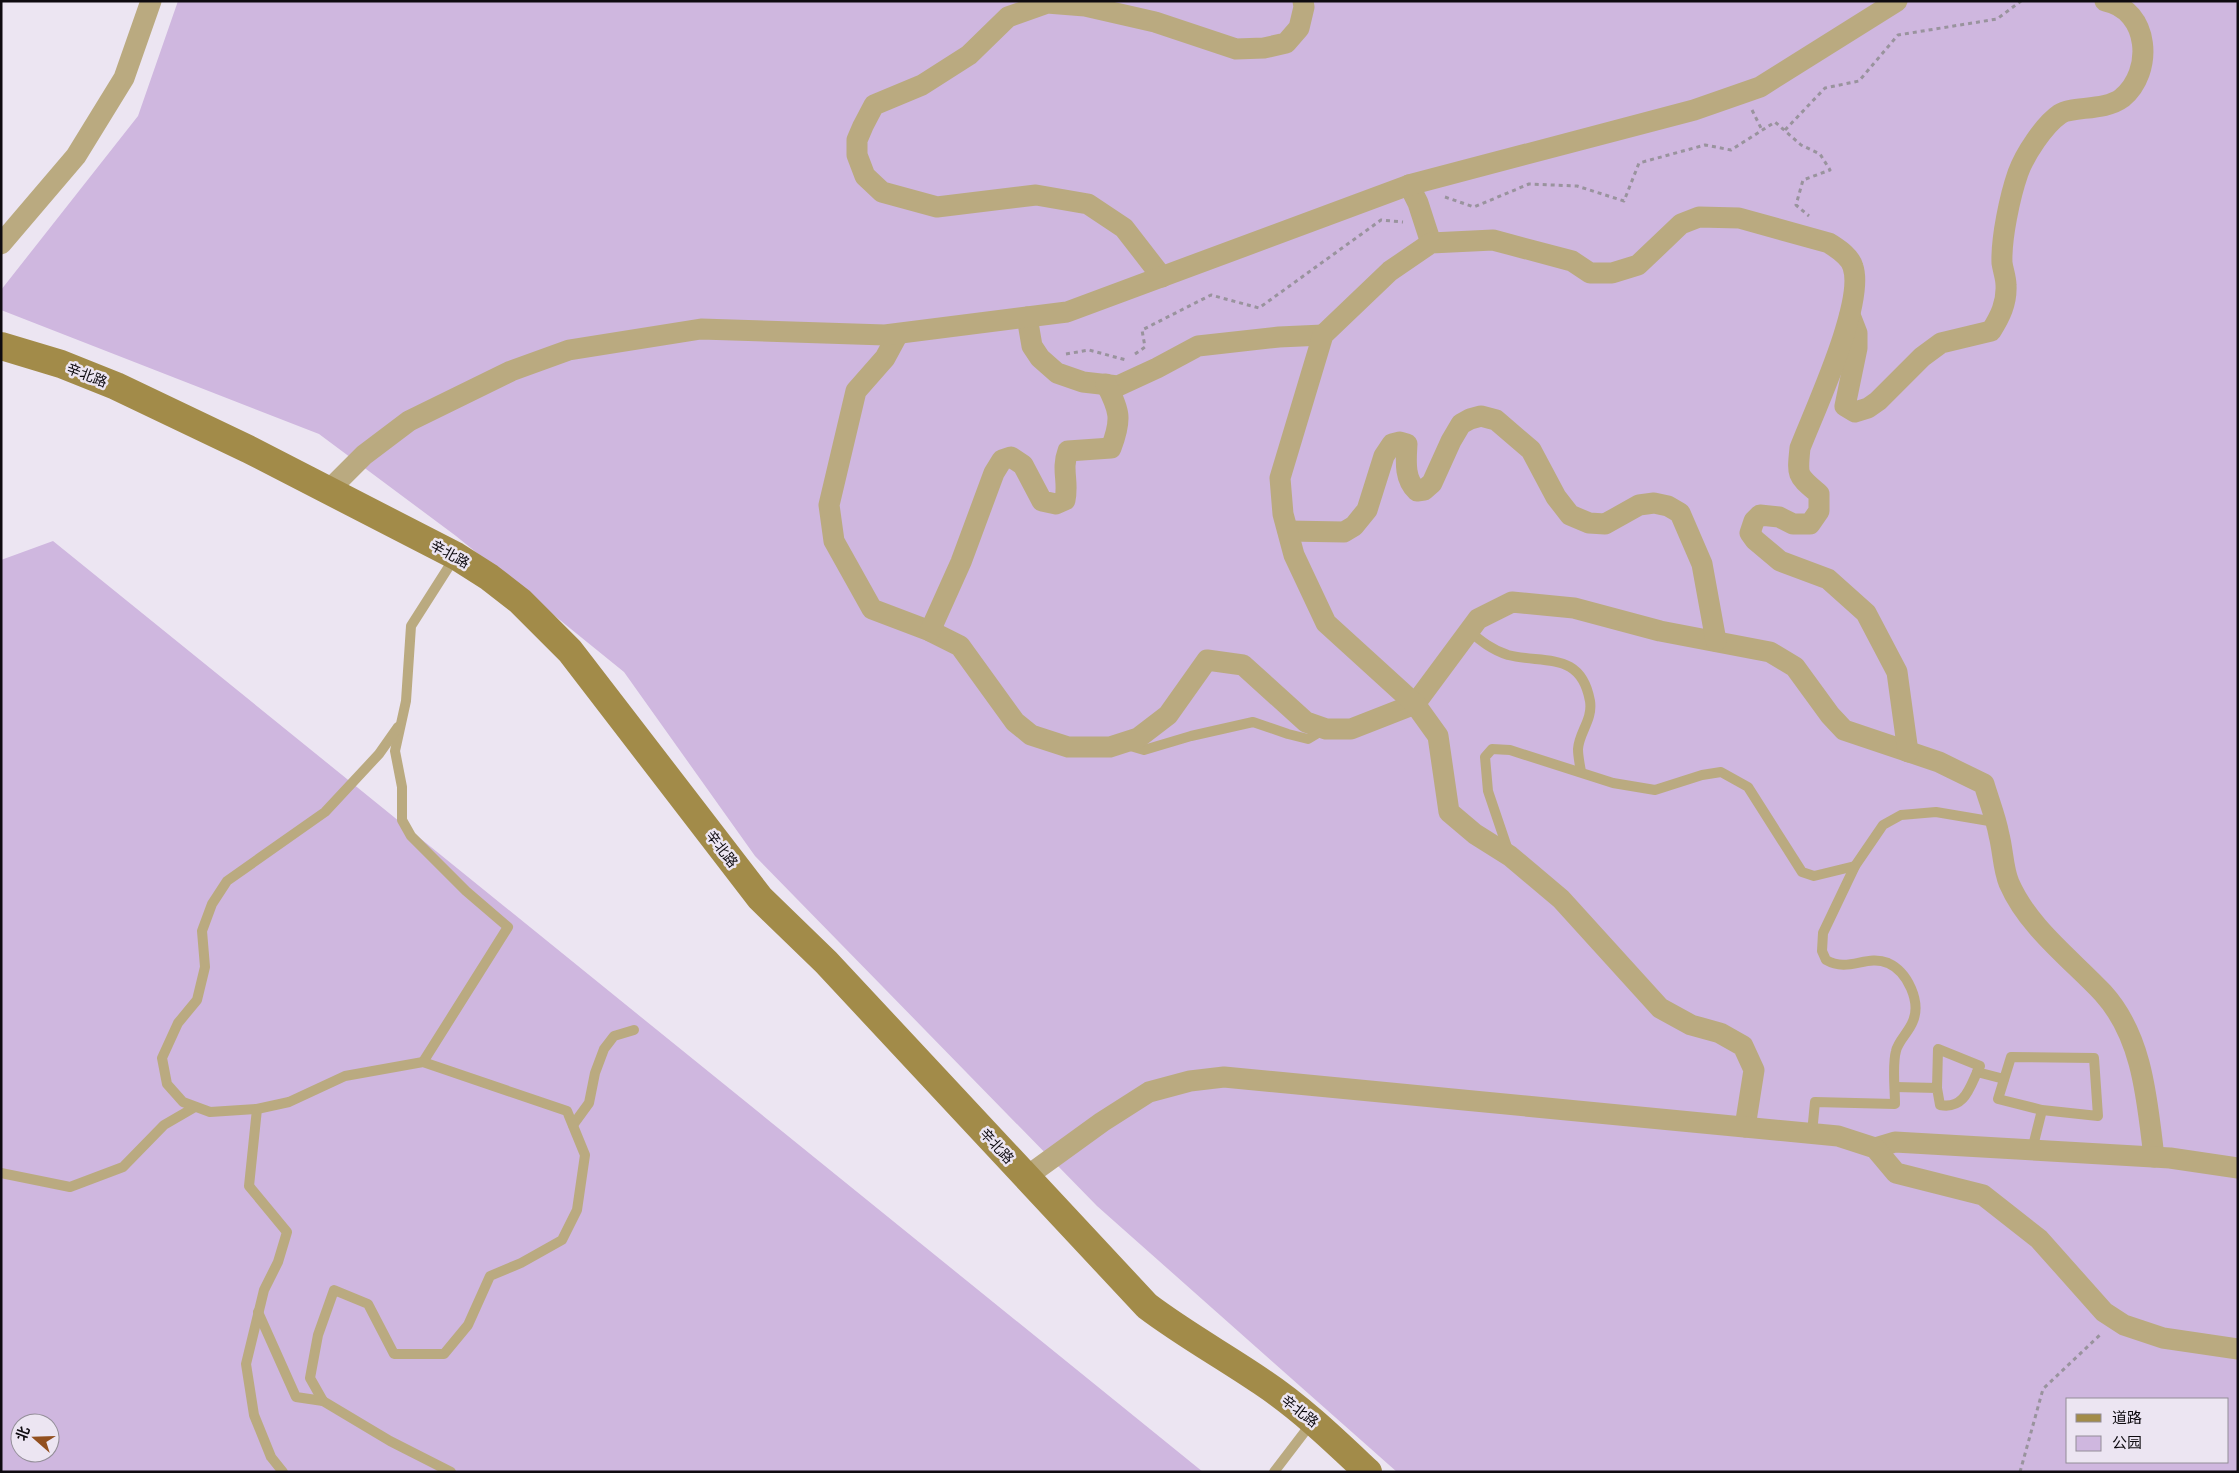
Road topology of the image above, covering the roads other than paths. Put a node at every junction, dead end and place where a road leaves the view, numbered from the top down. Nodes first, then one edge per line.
1 (151, 1) edge
2 (1303, 1) edge
3 (1897, 1) edge
4 (2105, 1) edge
5 (1414, 194) junction
6 (1428, 233) junction
7 (1, 244) edge
8 (1162, 277) junction
9 (1850, 315) junction
10 (1027, 317) junction
11 (898, 334) junction
12 (1323, 335) junction
13 (1, 346) edge
14 (1106, 384) junction
15 (328, 491) junction
16 (1288, 531) junction
17 (456, 556) junction
18 (930, 630) junction
19 (1469, 630) junction
20 (1716, 641) junction
21 (1415, 704) junction
22 (401, 722) junction
23 (1326, 729) junction
24 (1121, 743) junction
25 (1908, 752) junction
26 (1581, 772) junction
27 (1996, 822) junction
28 (1510, 856) junction
29 (1855, 866) junction
30 (634, 1030) dead end
31 (423, 1062) junction
32 (1977, 1072) junction
33 (2004, 1078) junction
34 (1895, 1087) junction
35 (1936, 1088) junction
36 (195, 1107) junction
37 (258, 1108) junction
38 (2042, 1110) junction
39 (573, 1125) junction
40 (1745, 1127) junction
41 (1812, 1133) junction
42 (1875, 1148) junction
43 (2032, 1150) junction
44 (2154, 1157) junction
45 (2238, 1168) edge
46 (1, 1173) edge
47 (1026, 1177) junction
48 (258, 1312) junction
49 (2238, 1349) edge
50 (323, 1401) junction
51 (1313, 1420) junction
52 (283, 1472) edge
53 (451, 1472) edge
54 (1274, 1472) edge
55 (1368, 1472) edge

1 - 7 street
2 - 8 street
3 - 5 street
4 - 9 street
5 - 6 street
5 - 8 street
6 - 9 street
6 - 12 street
8 - 10 street
9 - 25 street
10 - 11 street
10 - 14 street
11 - 15 street
11 - 18 street
12 - 14 street
12 - 16 street
13 - 15 main road, 辛北路
14 - 18 street
15 - 17 main road, 辛北路
16 - 20 street
16 - 21 street
17 - 22 lane
17 - 47 main road, 辛北路
18 - 24 street
19 - 20 street
19 - 21 street
19 - 26 lane
20 - 25 street
21 - 23 street
21 - 28 street
22 - 31 lane
22 - 36 lane
23 - 24 lane
23 - 24 street
25 - 27 street
26 - 28 lane
26 - 29 lane
27 - 29 lane
27 - 44 street
28 - 40 street
29 - 34 lane
30 - 39 lane
31 - 37 lane
31 - 39 lane
32 - 33 lane
32 - 35 lane
32 - 35 lane
33 - 38 lane
33 - 38 lane
34 - 35 lane
34 - 41 lane
36 - 37 lane
36 - 46 lane
37 - 48 lane
38 - 43 lane
39 - 50 lane
40 - 41 street
40 - 47 street
41 - 42 street
42 - 43 street
42 - 49 street
43 - 44 street
44 - 45 street
47 - 51 main road, 辛北路
48 - 50 lane
48 - 52 lane
50 - 53 lane
51 - 54 lane
51 - 55 main road, 辛北路

